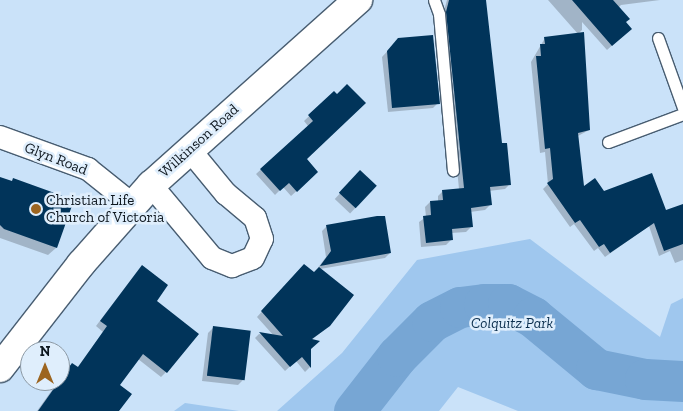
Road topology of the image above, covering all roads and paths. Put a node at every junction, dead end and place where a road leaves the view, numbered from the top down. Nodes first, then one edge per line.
1 (358, 0) edge
2 (434, 0) edge
3 (658, 38) dead end
4 (683, 108) edge
5 (683, 114) edge
6 (0, 137) edge
7 (608, 142) dead end
8 (188, 149) junction
9 (453, 170) dead end
10 (151, 185) junction
11 (133, 205) junction
12 (0, 368) edge

1 - 8 main road, Wilkinson Road
2 - 9 lane
3 - 4 lane
5 - 7 lane
6 - 11 street, Glyn Road
8 - 10 main road, Wilkinson Road
8 - 10 street
10 - 11 main road, Wilkinson Road
11 - 12 main road, Wilkinson Road

